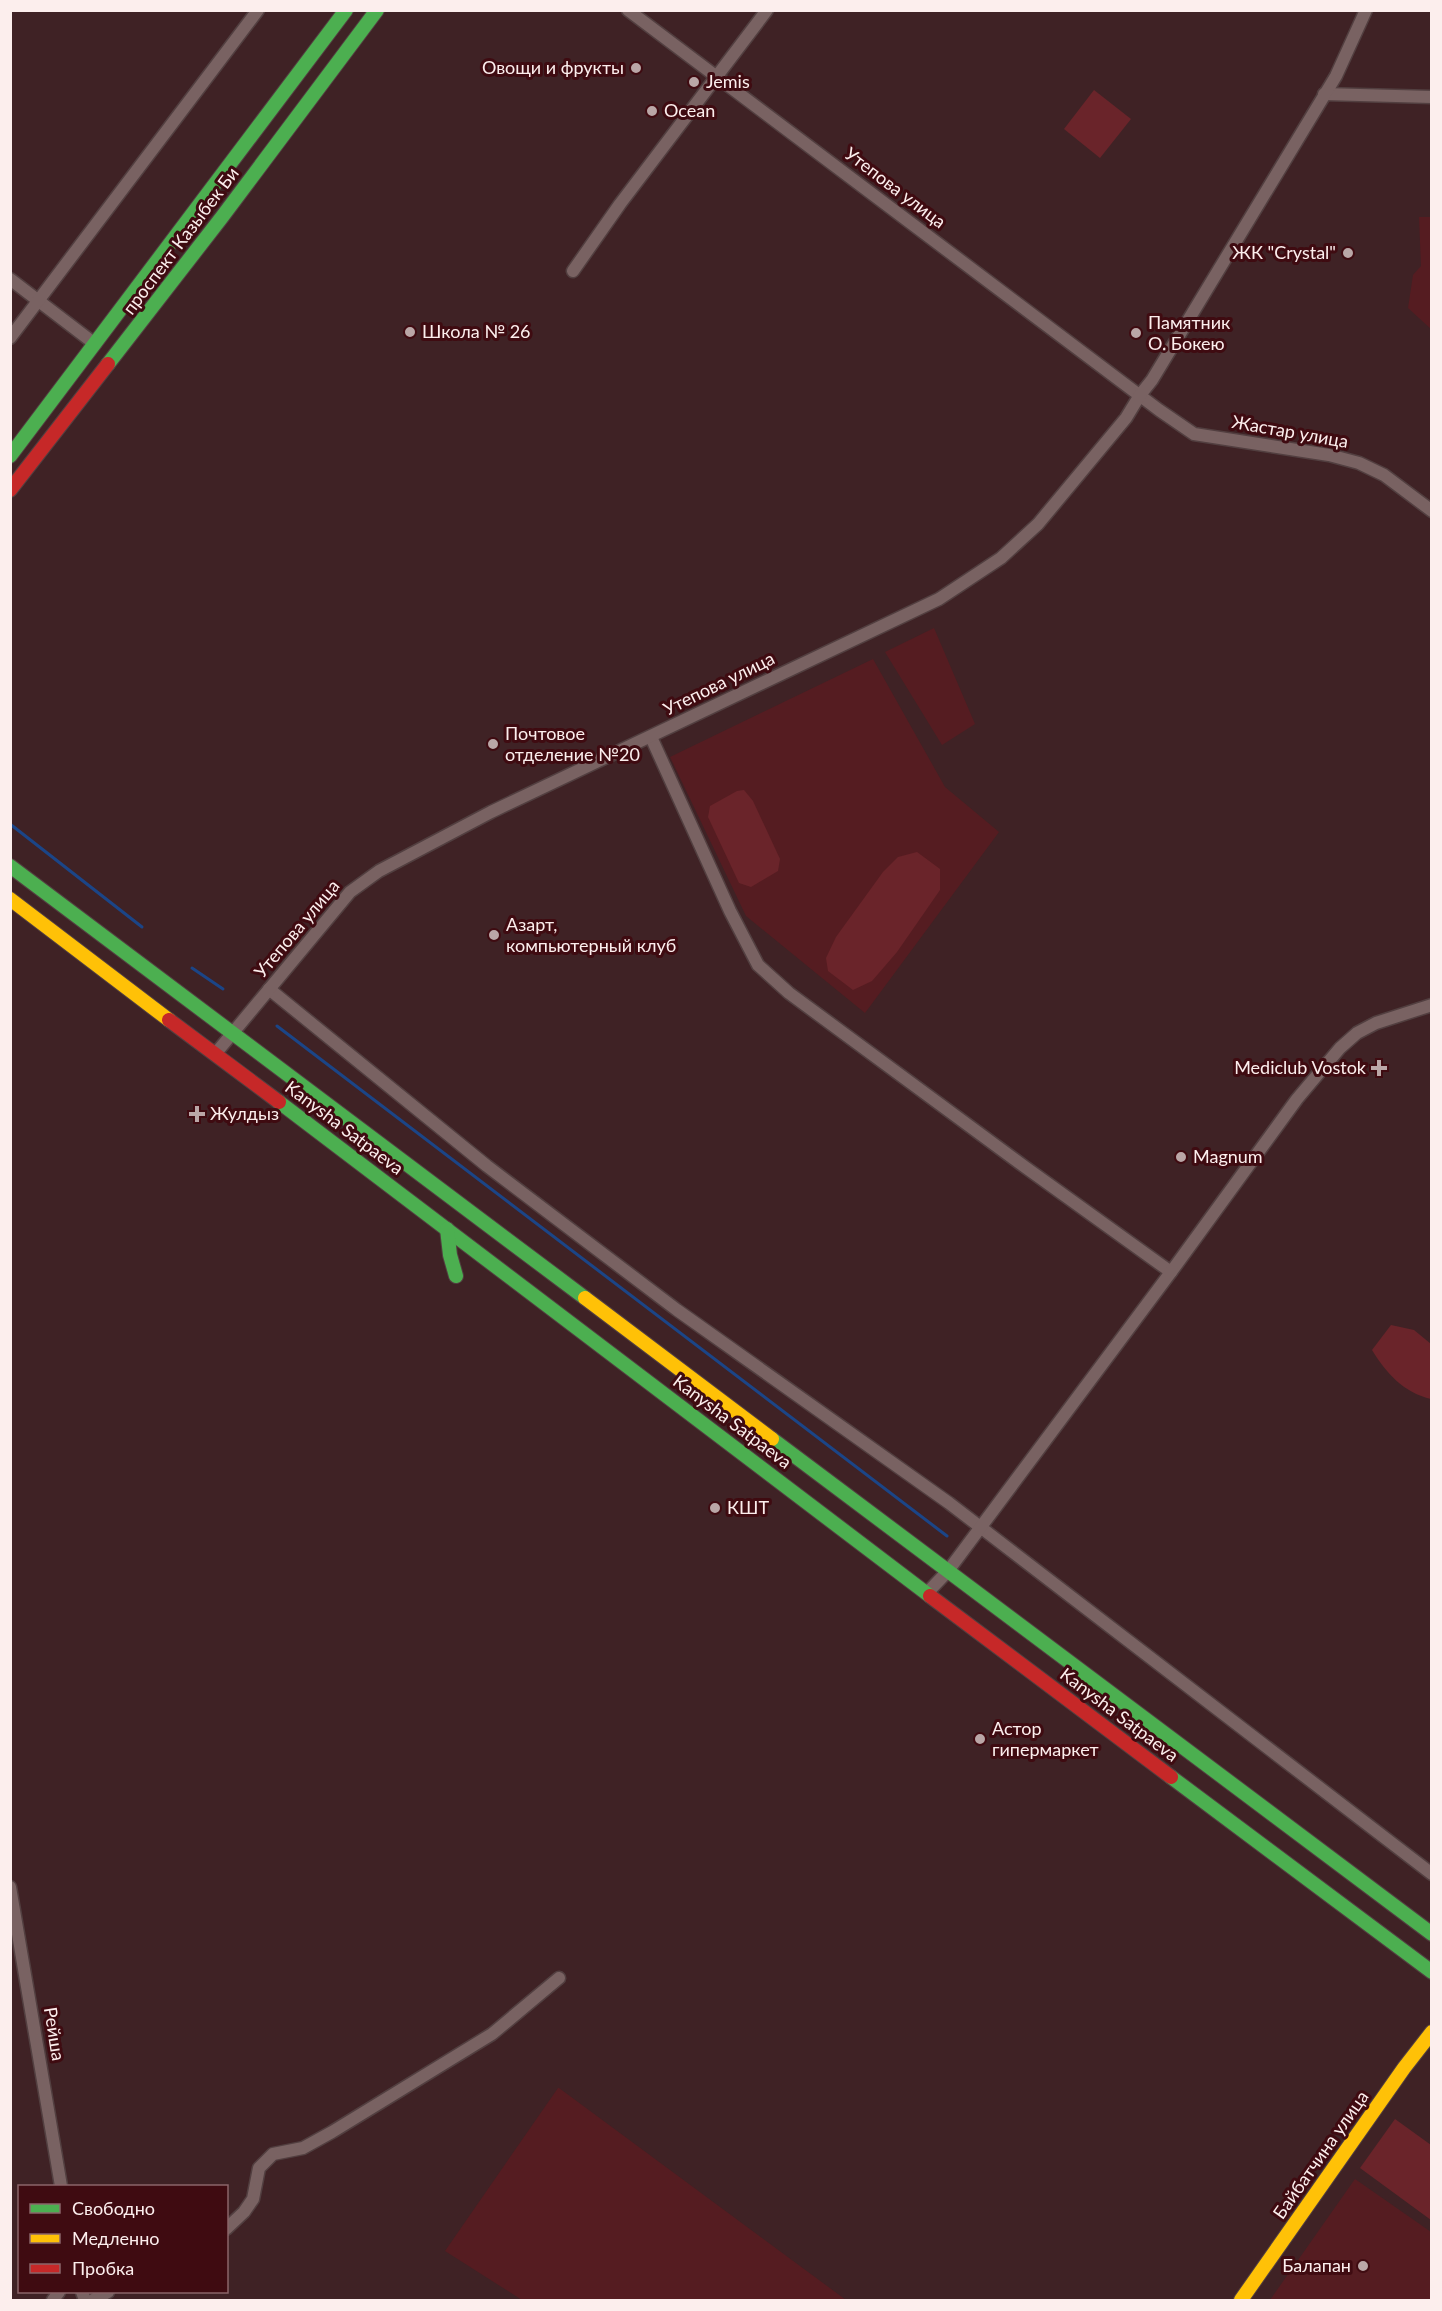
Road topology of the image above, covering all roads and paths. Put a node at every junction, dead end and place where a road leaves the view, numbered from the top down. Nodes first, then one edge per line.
1 (258, 10) edge
2 (346, 10) edge
3 (377, 10) edge
4 (628, 10) edge
5 (767, 10) edge
6 (1366, 10) edge
7 (716, 77) junction
8 (1324, 94) junction
9 (1431, 97) edge
10 (573, 271) dead end
11 (10, 279) edge
12 (39, 300) junction
13 (10, 338) edge
14 (95, 344) junction
15 (1140, 394) junction
16 (10, 456) edge
17 (10, 490) edge
18 (1431, 511) edge
19 (651, 737) junction
20 (10, 866) edge
21 (10, 899) edge
22 (269, 989) junction
23 (1431, 1005) edge
24 (234, 1032) junction
25 (216, 1053) junction
26 (447, 1229) junction
27 (1171, 1272) junction
28 (456, 1276) dead end
29 (980, 1527) junction
30 (948, 1571) junction
31 (928, 1592) junction
32 (1431, 1874) edge
33 (10, 1887) edge
34 (1431, 1934) edge
35 (1431, 1972) edge
36 (559, 1978) dead end
37 (1431, 2032) edge
38 (61, 2185) edge
39 (228, 2227) edge
40 (106, 2293) edge
41 (93, 2301) edge
42 (1241, 2301) edge

1 - 12 street
2 - 14 main road, проспект Казыбек Би
3 - 17 main road, проспект Казыбек Би
4 - 7 street, Утепова улица
5 - 7 street
6 - 8 street, Утепова улица
7 - 10 street
7 - 15 street, Утепова улица
8 - 9 street
8 - 15 street, Утепова улица
11 - 12 street
12 - 13 street
12 - 14 street
14 - 16 main road, проспект Казыбек Би
15 - 18 street, Жастар улица
15 - 19 street, Утепова улица
19 - 22 street, Утепова улица
19 - 27 street
20 - 24 main road, Kanysha Satpaeva
21 - 25 main road, Kanysha Satpaeva
22 - 24 street, Утепова улица
22 - 29 street
23 - 27 street
24 - 25 street, Утепова улица
24 - 30 main road, Kanysha Satpaeva
25 - 26 main road, Kanysha Satpaeva
26 - 28 main road
26 - 31 main road, Kanysha Satpaeva
27 - 29 street
29 - 30 street
29 - 32 street
30 - 31 street
30 - 34 main road, Kanysha Satpaeva
31 - 35 main road, Kanysha Satpaeva
33 - 38 street, Рейша
36 - 39 street
37 - 42 main road, Байбатчина улица
40 - 41 street

